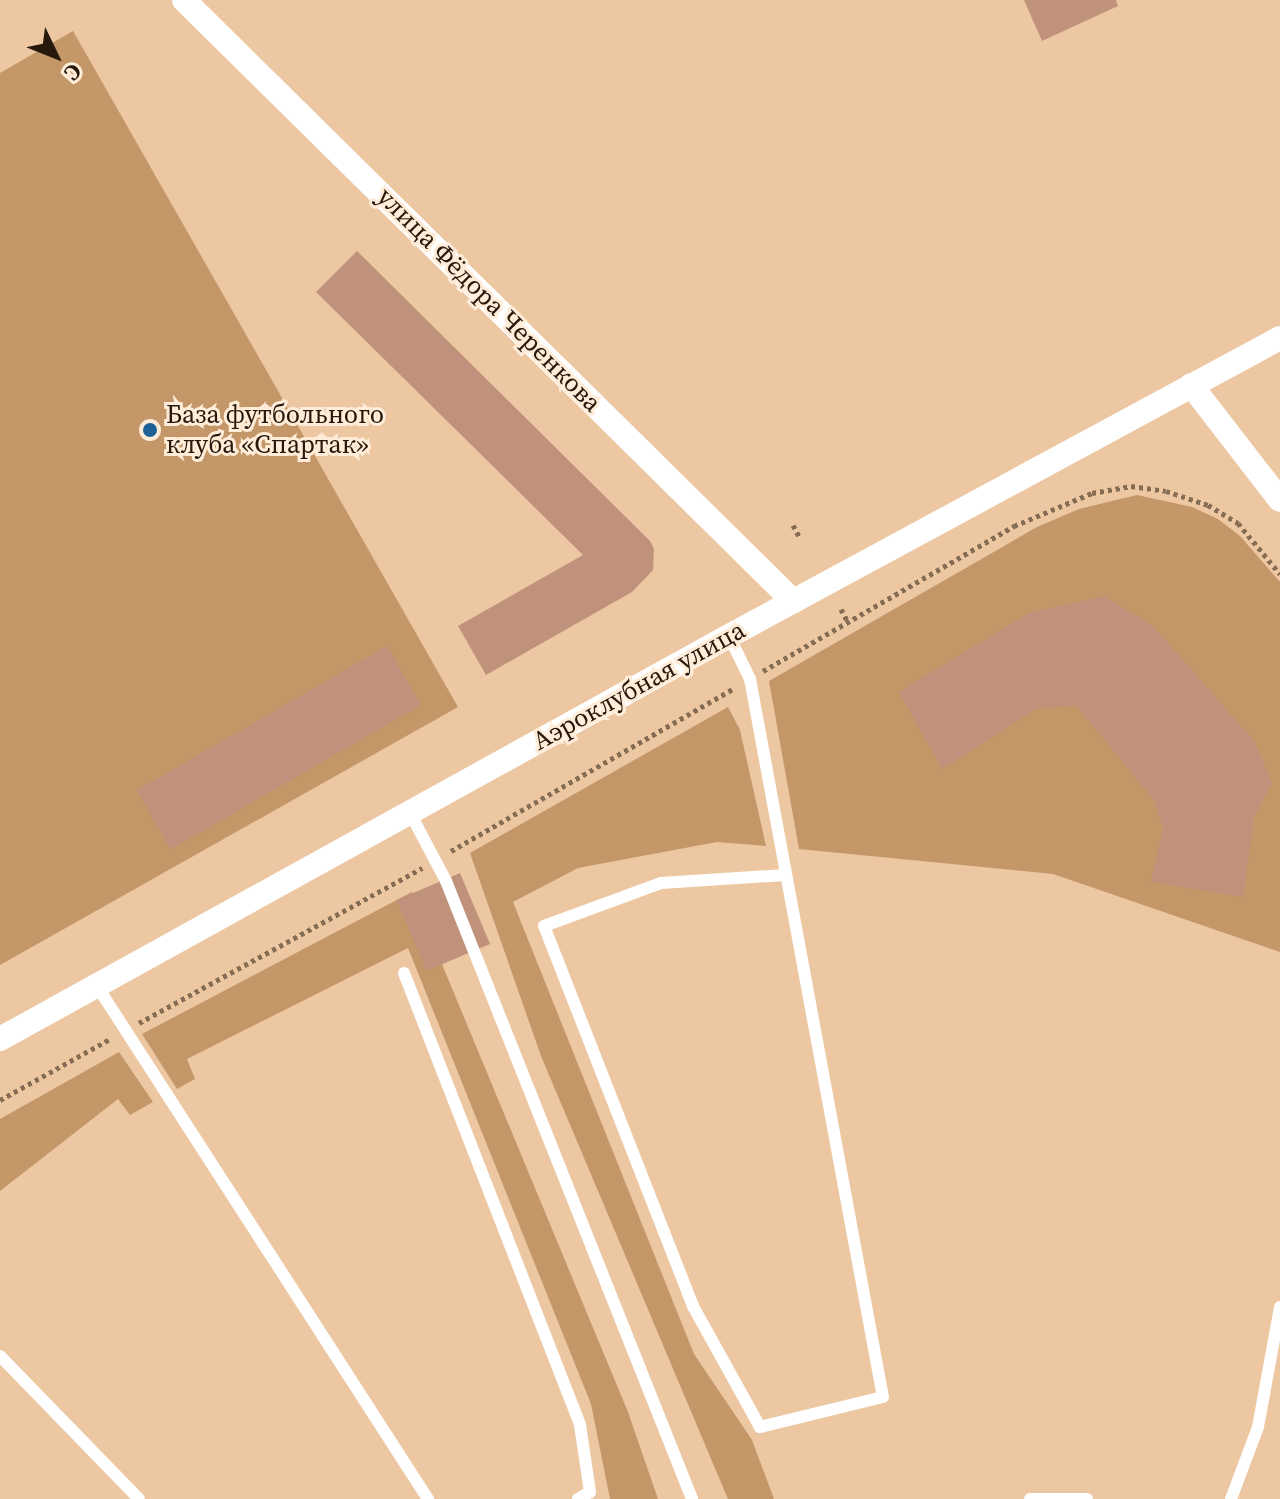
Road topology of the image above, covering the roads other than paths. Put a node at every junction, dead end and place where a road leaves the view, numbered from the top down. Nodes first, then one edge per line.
1 (184, 0) edge
2 (1280, 338) edge
3 (1191, 385) junction
4 (1280, 500) edge
5 (793, 601) junction
6 (729, 636) junction
7 (410, 813) junction
8 (786, 875) junction
9 (404, 973) dead end
10 (97, 986) junction
11 (0, 1039) edge
12 (1280, 1307) edge
13 (0, 1356) edge
14 (139, 1499) edge
15 (428, 1499) edge
16 (578, 1499) edge
17 (692, 1499) edge
18 (1030, 1499) edge
19 (1087, 1499) edge
20 (1231, 1499) edge

1 - 5 street, улица Фёдора Черенкова
2 - 3 street, Аэроклубная улица
3 - 4 street
3 - 5 street, Аэроклубная улица
5 - 6 street, Аэроклубная улица
6 - 7 street, Аэроклубная улица
6 - 8 lane
7 - 10 street, Аэроклубная улица
7 - 17 lane
8 - 8 lane
9 - 16 lane
10 - 11 street, Аэроклубная улица
10 - 15 lane
12 - 20 lane
13 - 14 lane
18 - 19 lane

